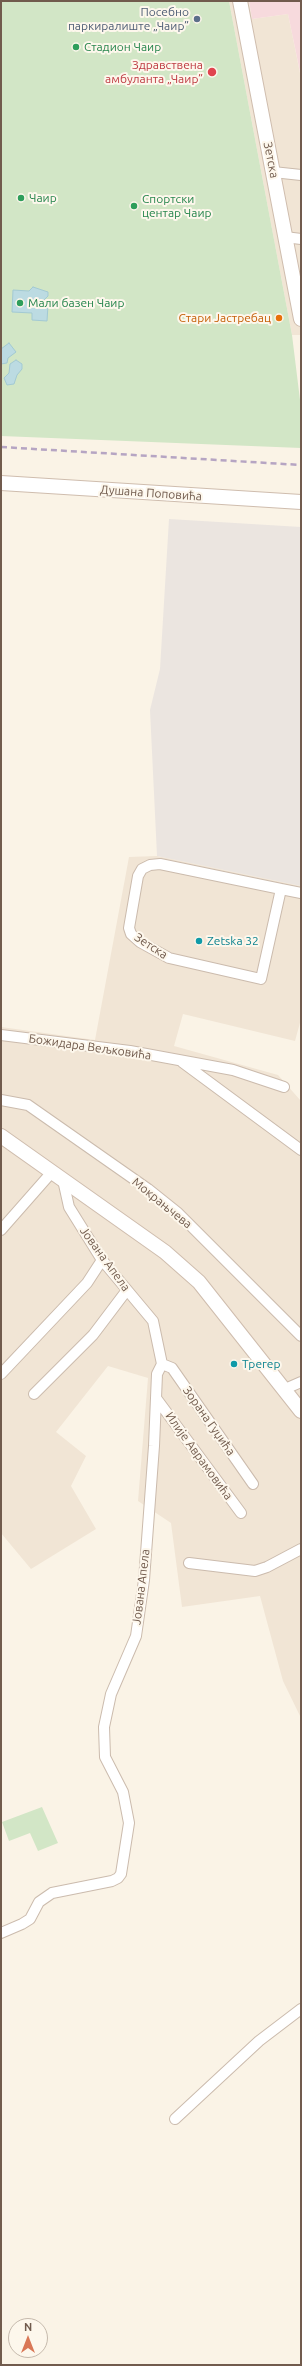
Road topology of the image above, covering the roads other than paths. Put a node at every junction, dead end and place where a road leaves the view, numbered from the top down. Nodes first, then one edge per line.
1 (240, 1) edge
2 (273, 172) junction
3 (301, 175) edge
4 (285, 237) junction
5 (301, 239) edge
6 (301, 319) edge
7 (1, 483) edge
8 (301, 502) edge
9 (281, 889) junction
10 (301, 893) edge
11 (1, 1035) edge
12 (180, 1060) junction
13 (284, 1088) dead end
14 (1, 1100) edge
15 (1, 1136) edge
16 (301, 1150) edge
17 (57, 1176) junction
18 (1, 1230) edge
19 (102, 1260) junction
20 (127, 1290) junction
21 (301, 1336) edge
22 (162, 1364) junction
23 (1, 1374) edge
24 (301, 1382) edge
25 (284, 1389) junction
26 (34, 1394) dead end
27 (156, 1398) junction
28 (301, 1411) edge
29 (253, 1484) dead end
30 (241, 1513) dead end
31 (301, 1548) edge
32 (189, 1563) dead end
33 (1, 1933) edge
34 (301, 2009) edge
35 (175, 2119) dead end

1 - 2 street, Зетска
2 - 3 street
2 - 4 street, Зетска
4 - 5 street
4 - 6 street, Зетска
7 - 8 street, Душана Поповића
9 - 9 street, Зетска
9 - 10 street, Зетска
11 - 12 street, Божидара Вељковића
12 - 13 street, Божидара Вељковића
12 - 16 street, Божидара Вељковића
14 - 21 street, Мокрањчева
15 - 17 street
17 - 18 street
17 - 19 street, Јована Апела
17 - 25 street
19 - 20 street, Јована Апела
19 - 23 street
20 - 22 street, Јована Апела
20 - 26 street
22 - 27 street, Јована Апела
22 - 29 street, Зорана Гуџића
24 - 25 street
25 - 28 street
27 - 30 street, Илије Аврамовића
27 - 33 street, Јована Апела
31 - 32 street
34 - 35 street

